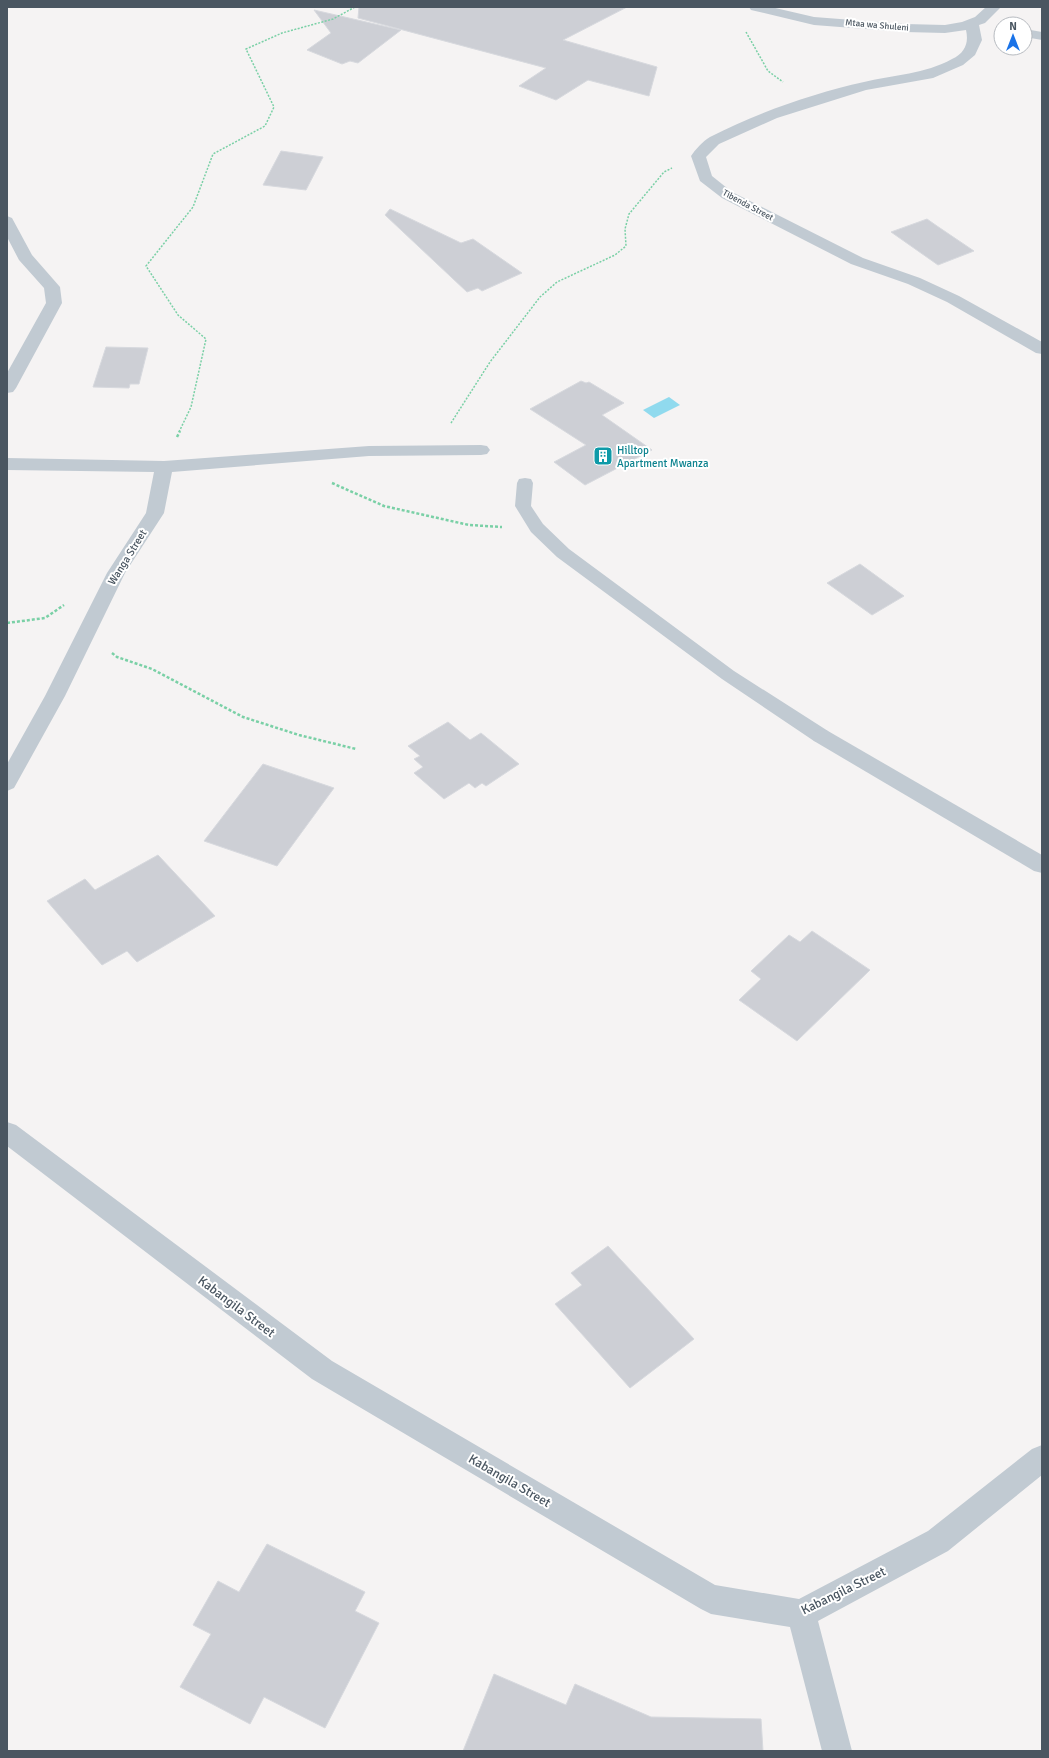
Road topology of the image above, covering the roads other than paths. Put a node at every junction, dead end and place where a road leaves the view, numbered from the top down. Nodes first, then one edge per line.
1 (756, 7) edge
2 (994, 7) edge
3 (976, 22) junction
4 (993, 25) edge
5 (7, 221) edge
6 (1038, 344) edge
7 (7, 388) edge
8 (481, 450) dead end
9 (7, 464) edge
10 (164, 467) junction
11 (525, 483) dead end
12 (821, 736) joint
13 (7, 783) edge
14 (1042, 865) edge
15 (7, 1132) edge
16 (1042, 1458) edge
17 (801, 1614) junction
18 (837, 1751) edge

1 - 3 street, Mtaa wa Shuleni
2 - 3 street
3 - 4 street
3 - 6 street, Tibenda Street
5 - 7 street
8 - 10 street
9 - 10 street
10 - 13 street, Wanga Street
11 - 12 lane
12 - 14 street
15 - 17 street, Kabangila Street
16 - 17 street, Kabangila Street
17 - 18 street

